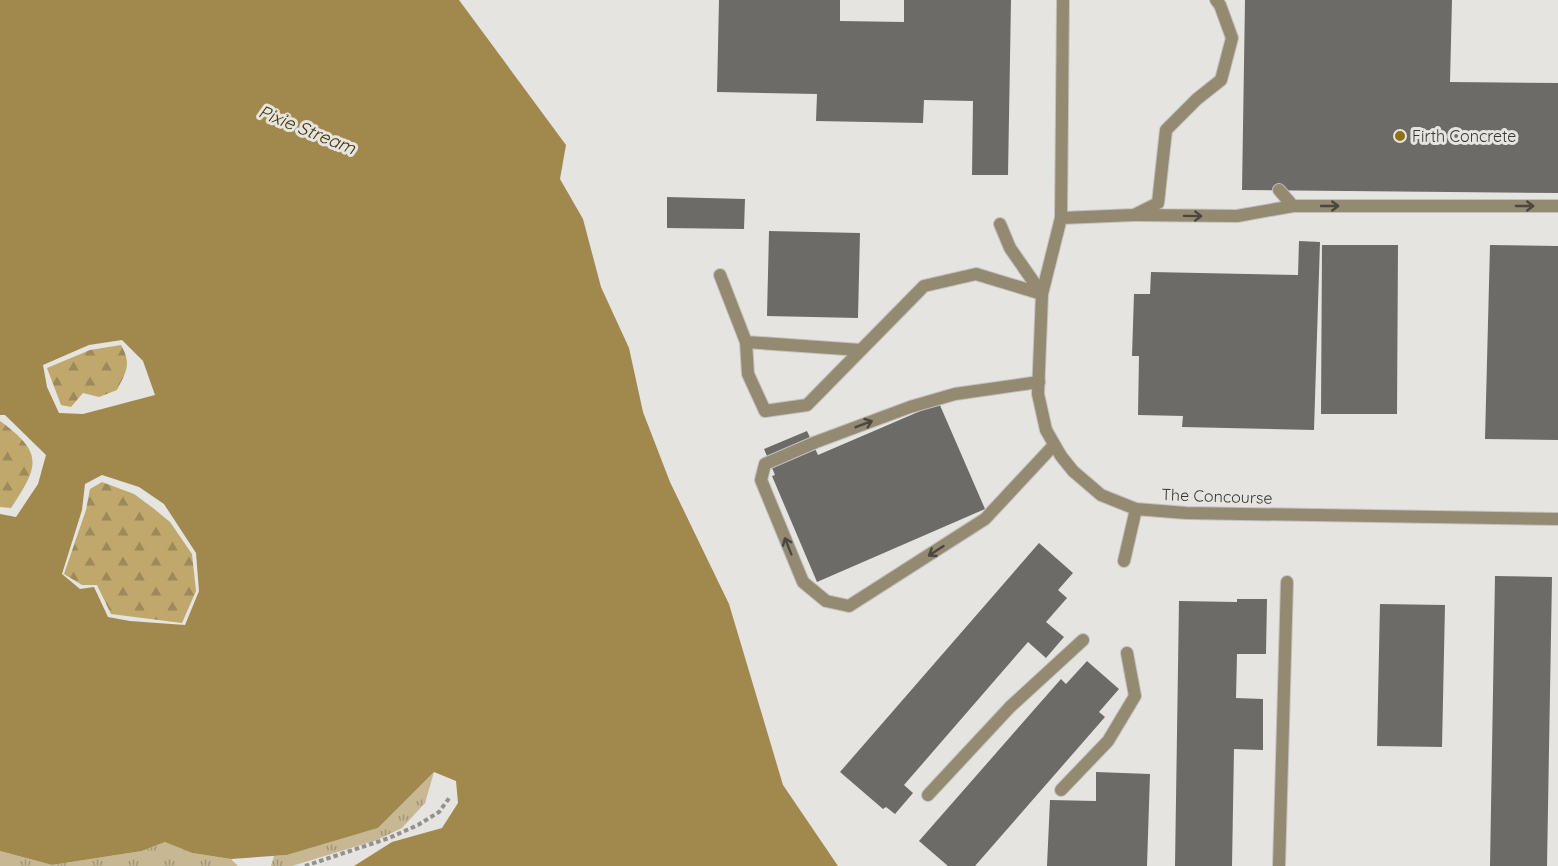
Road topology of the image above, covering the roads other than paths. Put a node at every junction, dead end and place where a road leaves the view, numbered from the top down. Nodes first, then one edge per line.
1 (1063, 0) edge
2 (1216, 0) edge
3 (1279, 190) dead end
4 (1293, 206) junction
5 (1558, 206) edge
6 (1134, 215) junction
7 (1061, 218) junction
8 (1000, 224) dead end
9 (720, 276) dead end
10 (1042, 294) junction
11 (746, 342) junction
12 (860, 350) junction
13 (1039, 382) junction
14 (1054, 445) junction
15 (1136, 509) junction
16 (1558, 519) edge
17 (1124, 561) dead end
18 (1287, 582) dead end
19 (1083, 640) dead end
20 (1127, 653) dead end
21 (1061, 790) dead end
22 (928, 795) dead end
23 (1279, 866) edge

1 - 7 street, The Concourse
2 - 6 street
3 - 4 street
4 -> 5 street
6 -> 4 street
6 - 7 street
7 - 10 street, The Concourse
8 - 10 street
9 - 11 street
10 - 12 street
10 - 13 street, The Concourse
11 - 12 street
11 - 12 street
13 - 14 street, The Concourse
14 -> 13 street
14 - 15 street, The Concourse
15 - 16 street, The Concourse
15 - 17 street
18 - 23 street
19 - 22 street
20 - 21 street

